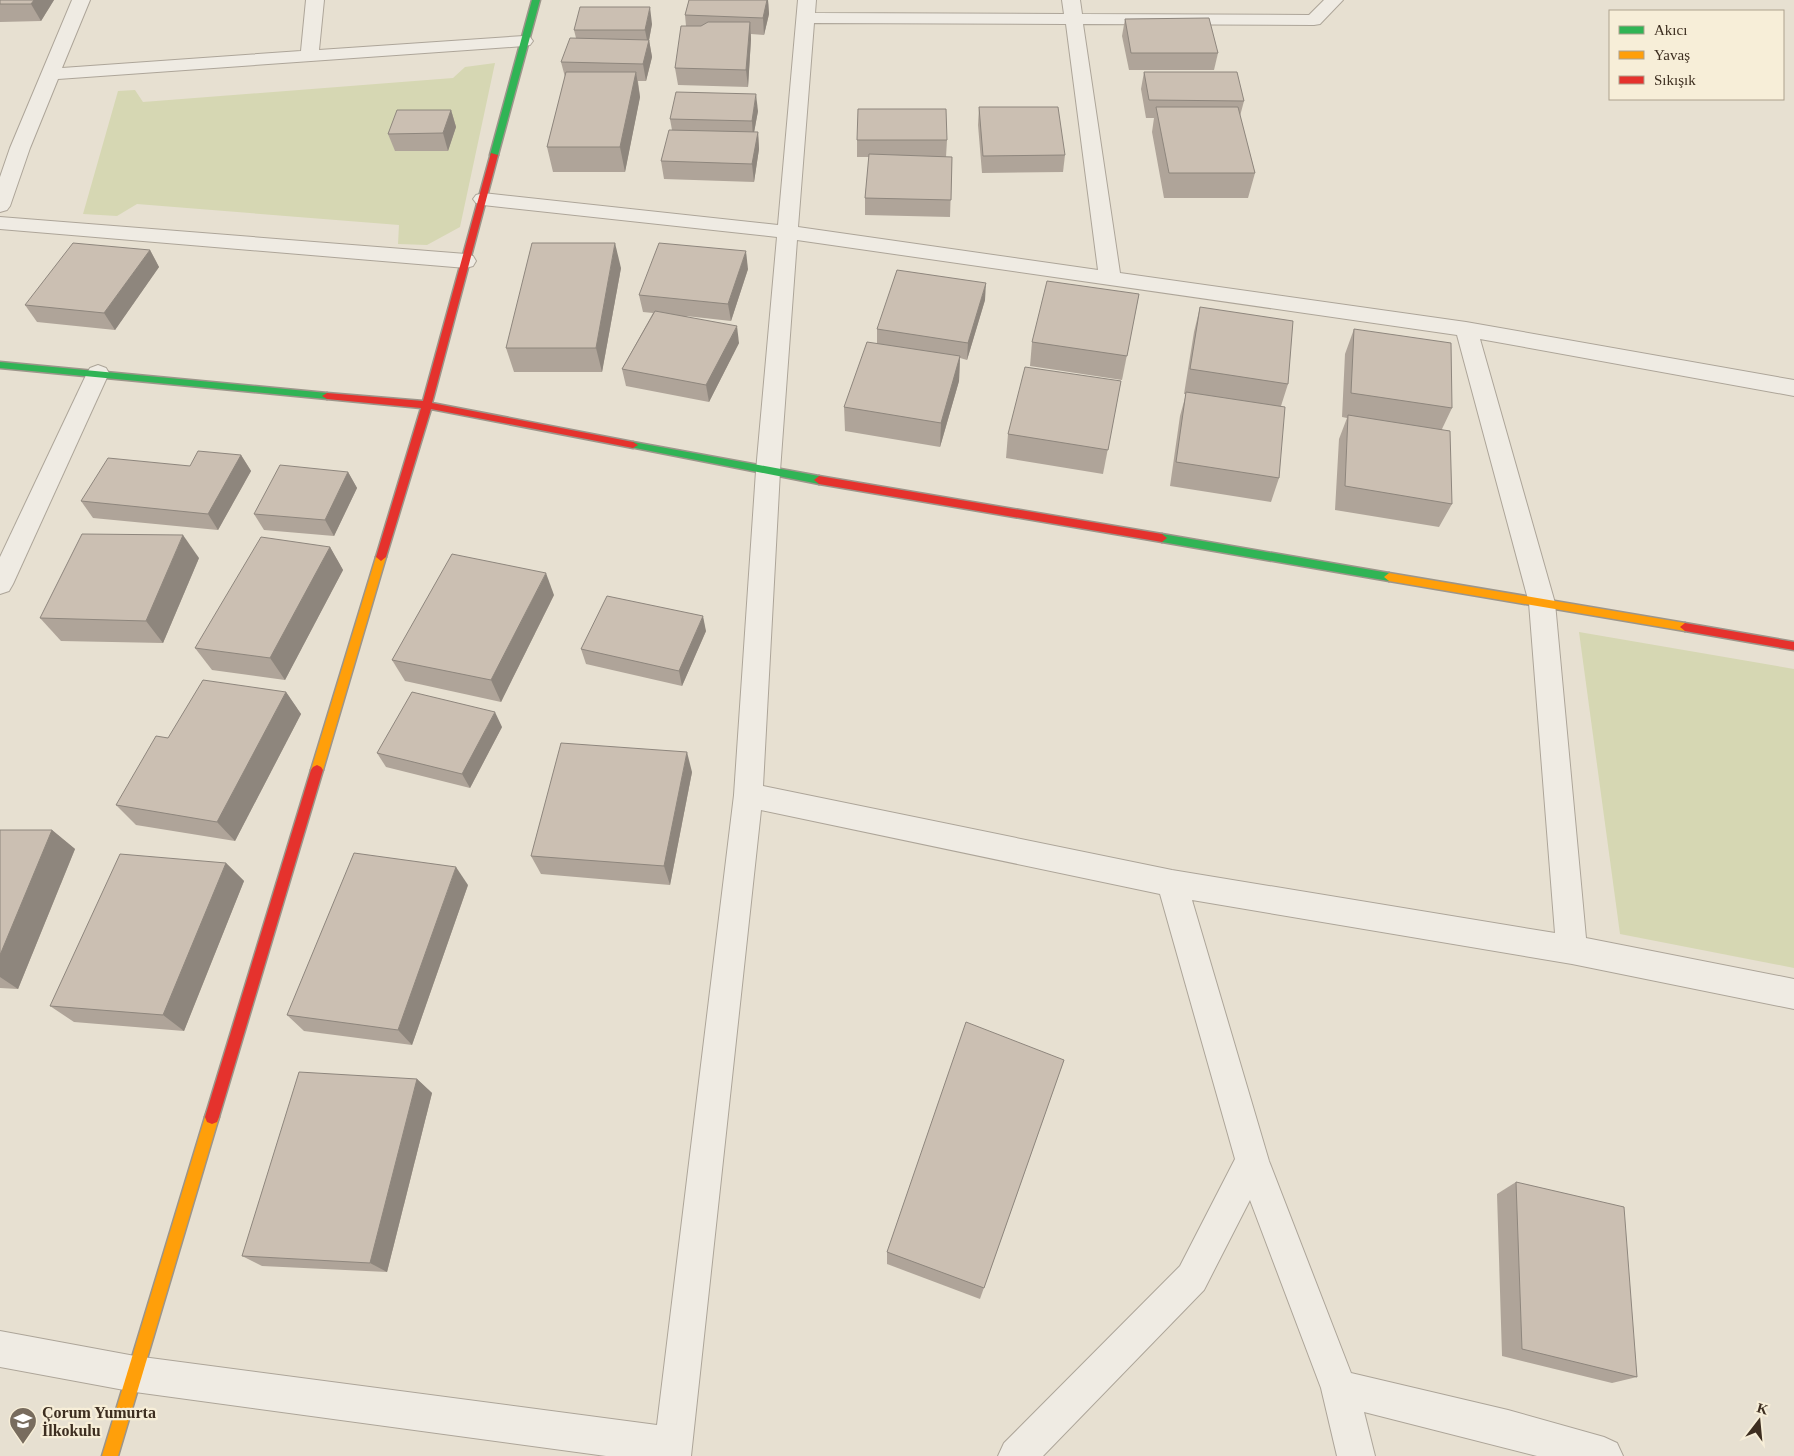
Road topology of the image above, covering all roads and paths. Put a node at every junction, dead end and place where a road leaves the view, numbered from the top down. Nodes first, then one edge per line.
1 (81, 0) edge
2 (315, 0) edge
3 (536, 0) edge
4 (1071, 0) edge
5 (1334, 0) edge
6 (806, 9) edge
7 (1074, 19) junction
8 (524, 41) junction
9 (309, 56) junction
10 (51, 74) junction
11 (0, 148) edge
12 (20, 148) junction
13 (482, 198) junction
14 (0, 206) edge
15 (0, 223) edge
16 (788, 232) junction
17 (466, 261) junction
18 (1110, 278) junction
19 (1466, 329) junction
20 (0, 365) edge
21 (98, 373) junction
22 (1790, 382) edge
23 (427, 405) junction
24 (768, 471) junction
25 (0, 584) edge
26 (1542, 604) junction
27 (1794, 646) edge
28 (748, 795) junction
29 (1172, 883) junction
30 (1572, 950) junction
31 (1794, 994) edge
32 (1252, 1161) junction
33 (0, 1348) edge
34 (135, 1374) junction
35 (1339, 1388) junction
36 (672, 1451) edge
37 (110, 1456) edge
38 (1017, 1456) edge
39 (1356, 1456) edge
40 (1604, 1456) edge

1 - 10 street
2 - 9 street
3 - 8 street
4 - 7 street
5 - 7 street
6 - 7 street
6 - 16 street
7 - 18 street
8 - 9 street
8 - 13 street
9 - 10 street
10 - 12 street
11 - 12 street
12 - 14 street
13 - 16 street
13 - 17 street
15 - 17 street
16 - 18 street
16 - 24 street
17 - 23 street
18 - 19 street
19 - 22 street
19 - 26 street
20 - 21 street
21 - 23 street
21 - 25 street
23 - 24 street
23 - 34 street
24 - 26 street
24 - 28 street
26 - 27 street
26 - 30 street
28 - 29 street
28 - 36 street
29 - 30 street
29 - 32 street
30 - 31 street
32 - 35 street
32 - 38 street
33 - 34 street
34 - 36 street
34 - 37 street
35 - 39 street
35 - 40 street

